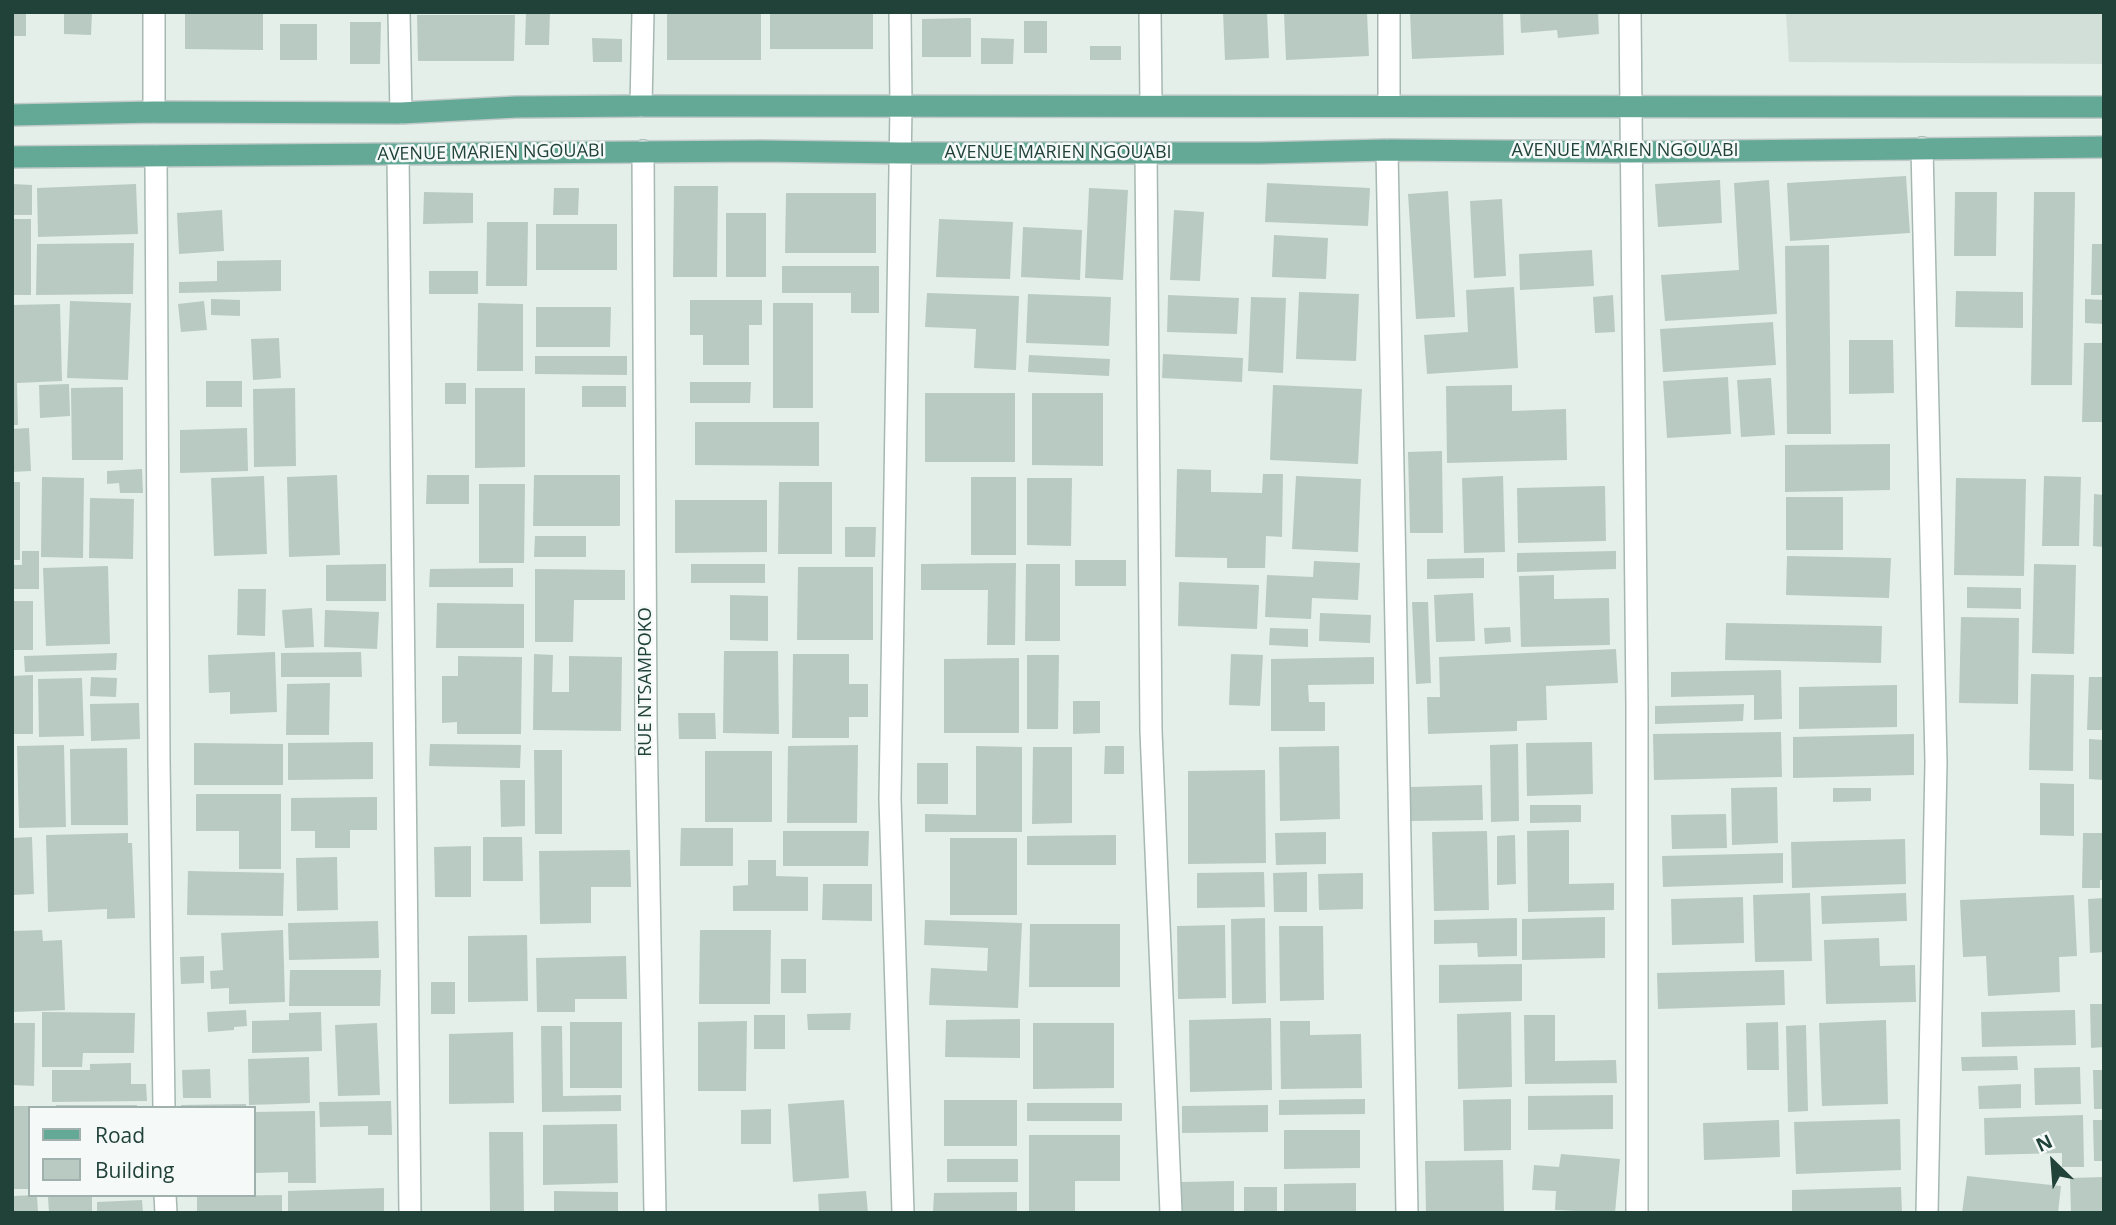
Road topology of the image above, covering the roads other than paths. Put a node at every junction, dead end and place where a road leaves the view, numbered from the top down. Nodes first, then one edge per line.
1 (154, 12) edge
2 (399, 12) edge
3 (643, 12) edge
4 (900, 12) edge
5 (1150, 12) edge
6 (1389, 12) edge
7 (1630, 12) edge
8 (1151, 105) junction
9 (641, 106) junction
10 (901, 106) junction
11 (1389, 106) junction
12 (1630, 107) junction
13 (2104, 107) edge
14 (154, 112) junction
15 (401, 113) junction
16 (12, 115) edge
17 (2104, 147) edge
18 (1922, 148) junction
19 (1387, 150) junction
20 (643, 152) junction
21 (1630, 152) junction
22 (900, 153) junction
23 (1146, 153) junction
24 (398, 154) junction
25 (156, 156) junction
26 (12, 157) edge
27 (164, 1106) edge
28 (410, 1213) edge
29 (655, 1213) edge
30 (903, 1213) edge
31 (1171, 1213) edge
32 (1407, 1213) edge
33 (1637, 1213) edge
34 (1927, 1213) edge

1 - 14 street
2 - 15 street
3 - 9 street
4 - 10 street
5 - 8 street
6 - 11 street
7 - 12 street
8 - 10 main road
8 - 11 main road
9 - 10 main road
9 - 15 main road
10 - 22 street
11 - 12 main road
12 - 13 main road
12 - 21 street
14 - 15 main road
14 - 16 main road
17 - 18 main road, AVENUE MARIEN NGOUABI
18 - 21 main road, AVENUE MARIEN NGOUABI
18 - 34 street
19 - 21 main road, AVENUE MARIEN NGOUABI
19 - 23 main road, AVENUE MARIEN NGOUABI
19 - 32 street
20 - 22 main road, AVENUE MARIEN NGOUABI
20 - 24 main road, AVENUE MARIEN NGOUABI
20 - 29 street, RUE NTSAMPOKO
21 - 33 street
22 - 23 main road, AVENUE MARIEN NGOUABI
22 - 30 street
23 - 31 street
24 - 25 main road, AVENUE MARIEN NGOUABI
24 - 28 street
25 - 26 main road, AVENUE MARIEN NGOUABI
25 - 27 street

